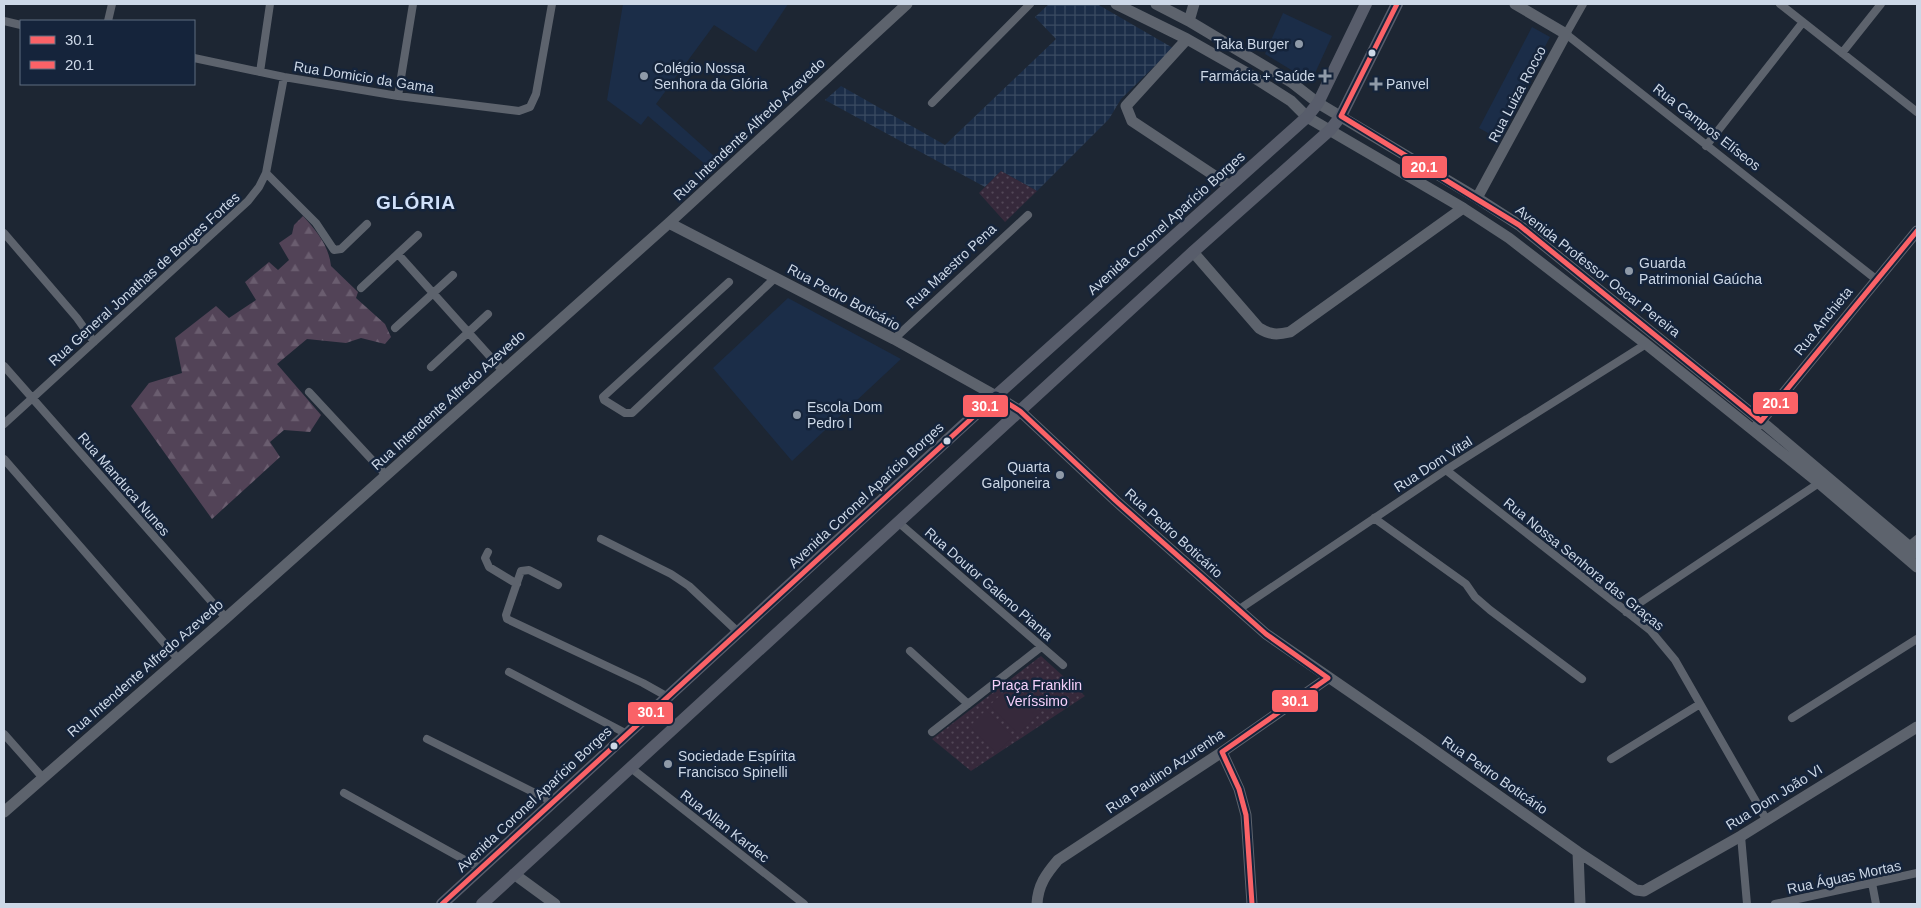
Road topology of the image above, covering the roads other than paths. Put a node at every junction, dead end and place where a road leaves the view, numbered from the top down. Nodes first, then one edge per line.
1 (112, 4) edge
2 (270, 4) edge
3 (413, 4) edge
4 (552, 4) edge
5 (907, 4) edge
6 (1030, 4) edge
7 (1116, 4) edge
8 (1156, 4) edge
9 (1194, 4) edge
10 (1366, 4) edge
11 (1397, 4) edge
12 (1515, 4) edge
13 (1583, 4) edge
14 (1780, 4) edge
15 (1881, 4) edge
16 (108, 20) edge
17 (1189, 21) junction
18 (1803, 22) junction
19 (5, 23) edge
20 (20, 25) edge
21 (1566, 34) junction
22 (1187, 40) junction
23 (1842, 52) junction
24 (195, 58) edge
25 (260, 72) junction
26 (284, 77) junction
27 (398, 96) junction
28 (932, 103) dead end
29 (1318, 103) junction
30 (1917, 112) edge
31 (1341, 116) junction
32 (1307, 117) junction
33 (1330, 130) junction
34 (1706, 146) junction
35 (266, 172) junction
36 (1230, 186) junction
37 (1477, 198) junction
38 (1463, 208) junction
39 (1028, 215) dead end
40 (669, 223) junction
41 (367, 224) dead end
42 (1917, 232) edge
43 (4, 233) edge
44 (418, 236) dead end
45 (1193, 252) junction
46 (398, 254) junction
47 (453, 275) dead end
48 (775, 278) junction
49 (1877, 280) junction
50 (729, 282) dead end
51 (361, 288) dead end
52 (433, 293) junction
53 (488, 314) dead end
54 (395, 328) dead end
55 (469, 333) junction
56 (894, 340) junction
57 (94, 342) junction
58 (1646, 344) junction
59 (4, 366) edge
60 (431, 368) dead end
61 (503, 371) junction
62 (309, 392) dead end
63 (996, 396) junction
64 (32, 398) junction
65 (1020, 411) junction
66 (1761, 421) junction
67 (4, 424) edge
68 (1753, 431) junction
69 (4, 459) edge
70 (1446, 470) junction
71 (386, 475) junction
72 (1819, 483) junction
73 (1374, 518) junction
74 (898, 522) junction
75 (601, 539) dead end
76 (1911, 548) edge
77 (488, 552) dead end
78 (1917, 567) edge
79 (517, 584) junction
80 (558, 585) dead end
81 (1238, 610) junction
82 (1626, 612) junction
83 (226, 618) junction
84 (738, 632) junction
85 (1917, 639) edge
86 (1041, 647) junction
87 (910, 651) dead end
88 (179, 660) junction
89 (1063, 666) dead end
90 (509, 672) dead end
91 (1328, 678) junction
92 (1582, 679) dead end
93 (668, 697) junction
94 (968, 704) junction
95 (1700, 704) junction
96 (1792, 718) dead end
97 (1917, 727) edge
98 (932, 732) dead end
99 (4, 734) edge
100 (627, 734) junction
101 (427, 738) dead end
102 (1222, 752) junction
103 (1611, 759) dead end
104 (631, 768) junction
105 (43, 778) junction
106 (344, 793) dead end
107 (553, 802) junction
108 (4, 812) edge
109 (1766, 819) junction
110 (1740, 836) junction
111 (1578, 852) junction
112 (480, 869) junction
113 (1917, 873) edge
114 (514, 874) junction
115 (1872, 883) junction
116 (1644, 891) joint
117 (442, 904) edge
118 (482, 904) edge
119 (555, 904) edge
120 (804, 904) edge
121 (1037, 904) edge
122 (1252, 904) edge
123 (1580, 904) edge
124 (1747, 904) edge
125 (1775, 904) edge
126 (1876, 904) edge

1 - 16 street
2 - 25 street
3 - 27 street
4 - 27 street, Rua Domicio da Gama
5 - 40 street, Rua Intendente Alfredo Azevedo
6 - 28 street
7 - 22 street, Avenida Professor Oscar Pereira
8 - 17 street, Avenida Professor Oscar Pereira
9 - 17 street
10 - 29 main road, Avenida Coronel Aparício Borges
11 - 31 main road
12 - 21 street, Rua Campos Elíseos
13 - 21 street, Rua Luiza Rocco
14 - 18 street
15 - 23 street
17 - 29 street, Avenida Professor Oscar Pereira
18 - 23 street
18 - 34 street
19 - 20 street
21 - 34 street, Rua Campos Elíseos
21 - 37 street, Rua Luiza Rocco
22 - 32 street, Avenida Professor Oscar Pereira
22 - 36 street
23 - 30 street
24 - 25 street, Rua Domicio da Gama
25 - 26 street, Rua Domicio da Gama
26 - 27 street, Rua Domicio da Gama
26 - 35 street, Rua General Jonathas de Borges Fortes
29 - 31 street, Avenida Professor Oscar Pereira
29 - 32 main road, Avenida Coronel Aparício Borges
31 - 33 main road
31 - 37 street, Avenida Professor Oscar Pereira
32 - 33 street, Avenida Professor Oscar Pereira
32 - 36 main road, Avenida Coronel Aparício Borges
33 - 38 street, Avenida Professor Oscar Pereira
33 - 45 main road
34 - 49 street, Rua Campos Elíseos
35 - 41 street
35 - 57 street, Rua General Jonathas de Borges Fortes
36 - 63 main road, Avenida Coronel Aparício Borges
37 - 66 street, Avenida Professor Oscar Pereira
38 - 45 street
38 - 58 street, Avenida Professor Oscar Pereira
39 - 56 street, Rua Maestro Pena
40 - 48 street, Rua Pedro Boticário
40 - 61 street, Rua Intendente Alfredo Azevedo
42 - 49 street, Rua Anchieta
43 - 57 street
44 - 46 street
45 - 65 main road
46 - 51 street
46 - 52 street
47 - 52 street
48 - 50 street
48 - 56 street, Rua Pedro Boticário
49 - 66 street, Rua Anchieta
52 - 54 street
52 - 55 street
53 - 55 street
55 - 60 street
55 - 61 street
56 - 63 street, Rua Pedro Boticário
57 - 64 street, Rua General Jonathas de Borges Fortes
58 - 68 street, Avenida Professor Oscar Pereira
58 - 70 street, Rua Dom Vital
59 - 64 street, Rua Manduca Nunes
61 - 71 street, Rua Intendente Alfredo Azevedo
62 - 71 street
63 - 65 street, Rua Pedro Boticário
63 - 84 main road, Avenida Coronel Aparício Borges
64 - 67 street, Rua General Jonathas de Borges Fortes
64 - 83 street, Rua Manduca Nunes
65 - 74 main road
65 - 81 street, Rua Pedro Boticário
66 - 68 street, Rua Anchieta
66 - 76 street, Avenida Professor Oscar Pereira
68 - 72 street, Avenida Professor Oscar Pereira
69 - 88 street
70 - 73 street, Rua Dom Vital
70 - 82 street, Rua Nossa Senhora das Graças
71 - 83 street, Rua Intendente Alfredo Azevedo
72 - 76 street, Avenida Professor Oscar Pereira
72 - 82 street
73 - 81 street, Rua Dom Vital
73 - 92 street
74 - 86 street, Rua Doutor Galeno Pianta
74 - 104 main road
75 - 84 street
76 - 78 street, Avenida Professor Oscar Pereira
77 - 79 street
79 - 80 street
79 - 93 street
81 - 91 street, Rua Pedro Boticário
82 - 95 street, Rua Nossa Senhora das Graças
83 - 88 street, Rua Intendente Alfredo Azevedo
84 - 93 main road, Avenida Coronel Aparício Borges
85 - 96 street
86 - 89 street, Rua Doutor Galeno Pianta
86 - 94 street
87 - 94 street
88 - 105 street, Rua Intendente Alfredo Azevedo
90 - 100 street
91 - 102 street, Rua Paulino Azurenha
91 - 111 street, Rua Pedro Boticário
93 - 100 main road, Avenida Coronel Aparício Borges
94 - 98 street
95 - 103 street
95 - 109 street, Rua Nossa Senhora das Graças
97 - 109 street, Rua Dom João VI
99 - 105 street
100 - 107 main road, Avenida Coronel Aparício Borges
101 - 107 street
102 - 121 street, Rua Paulino Azurenha
102 - 122 street
104 - 114 main road
104 - 120 street, Rua Allan Kardec
105 - 108 street, Rua Intendente Alfredo Azevedo
106 - 112 street
107 - 112 main road, Avenida Coronel Aparício Borges
109 - 110 street, Rua Dom João VI
110 - 116 street, Rua Dom João VI
110 - 124 street
111 - 116 street, Rua Pedro Boticário
111 - 123 street
112 - 117 main road, Avenida Coronel Aparício Borges
113 - 115 street, Rua Águas Mortas
114 - 118 main road
114 - 119 street
115 - 125 street, Rua Águas Mortas
115 - 126 street

